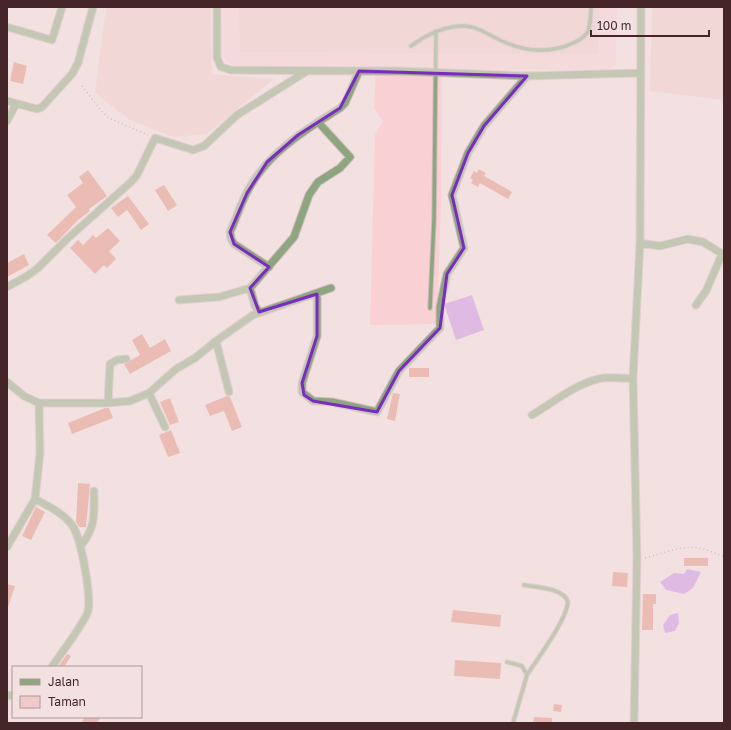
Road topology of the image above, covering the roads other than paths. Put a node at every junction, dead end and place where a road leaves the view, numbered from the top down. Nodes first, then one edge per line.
1 (62, 7) edge
2 (93, 7) edge
3 (217, 7) edge
4 (591, 7) edge
5 (641, 7) edge
6 (7, 27) edge
7 (436, 31) junction
8 (411, 46) dead end
9 (308, 71) junction
10 (360, 71) junction
11 (435, 73) junction
12 (640, 73) junction
13 (527, 76) junction
14 (7, 101) edge
15 (16, 104) junction
16 (7, 121) edge
17 (318, 122) junction
18 (640, 243) junction
19 (723, 254) edge
20 (269, 267) junction
21 (7, 287) edge
22 (250, 288) junction
23 (332, 288) dead end
24 (317, 294) junction
25 (180, 300) dead end
26 (696, 305) dead end
27 (430, 308) dead end
28 (259, 312) junction
29 (216, 341) junction
30 (126, 359) dead end
31 (633, 378) junction
32 (7, 382) edge
33 (229, 392) dead end
34 (149, 393) junction
35 (39, 403) junction
36 (108, 403) junction
37 (532, 415) dead end
38 (165, 427) dead end
39 (94, 491) dead end
40 (35, 499) junction
41 (81, 546) junction
42 (7, 547) edge
43 (524, 584) dead end
44 (507, 662) dead end
45 (53, 666) edge
46 (527, 675) junction
47 (513, 723) edge
48 (634, 723) edge

1 - 6 street
2 - 15 street
3 - 9 street
4 - 7 lane
5 - 12 street
7 - 8 lane
7 - 11 lane
9 - 10 street
9 - 21 street
10 - 11 street
10 - 17 street
11 - 13 street
11 - 27 lane
12 - 13 street
12 - 18 street
13 - 24 street
14 - 15 street
15 - 16 street
17 - 20 street
17 - 20 street
18 - 19 street
18 - 31 street
19 - 26 street
20 - 22 street
22 - 25 street
22 - 28 street
23 - 24 street
24 - 28 street
28 - 29 street
29 - 33 street
29 - 34 street
30 - 36 street
31 - 37 street
31 - 48 street
32 - 35 street
34 - 36 street
34 - 38 street
35 - 36 street
35 - 40 street
39 - 41 street
40 - 41 street
40 - 42 street
41 - 45 street
43 - 46 lane
44 - 46 lane
46 - 47 lane

